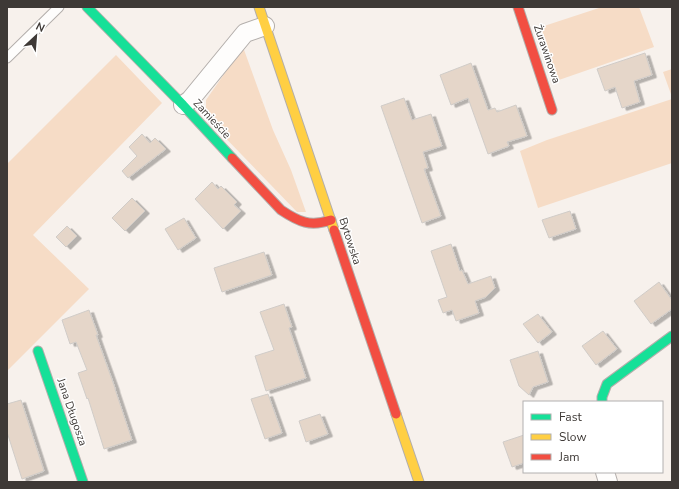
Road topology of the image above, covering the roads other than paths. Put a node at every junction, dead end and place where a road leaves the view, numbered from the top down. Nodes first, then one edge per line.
1 (59, 7) edge
2 (87, 7) edge
3 (259, 7) edge
4 (518, 7) edge
5 (265, 26) junction
6 (7, 58) edge
7 (183, 105) junction
8 (552, 110) dead end
9 (331, 220) junction
10 (672, 336) edge
11 (38, 351) dead end
12 (602, 401) edge
13 (83, 482) edge
14 (418, 482) edge

1 - 6 lane
2 - 7 street, Zamieście
3 - 5 street, Bytowska
4 - 8 street, Żurawinowa
5 - 7 street
5 - 9 street, Bytowska
7 - 9 street, Zamieście
9 - 14 street, Bytowska
10 - 12 street
11 - 13 street, Jana Długosza

